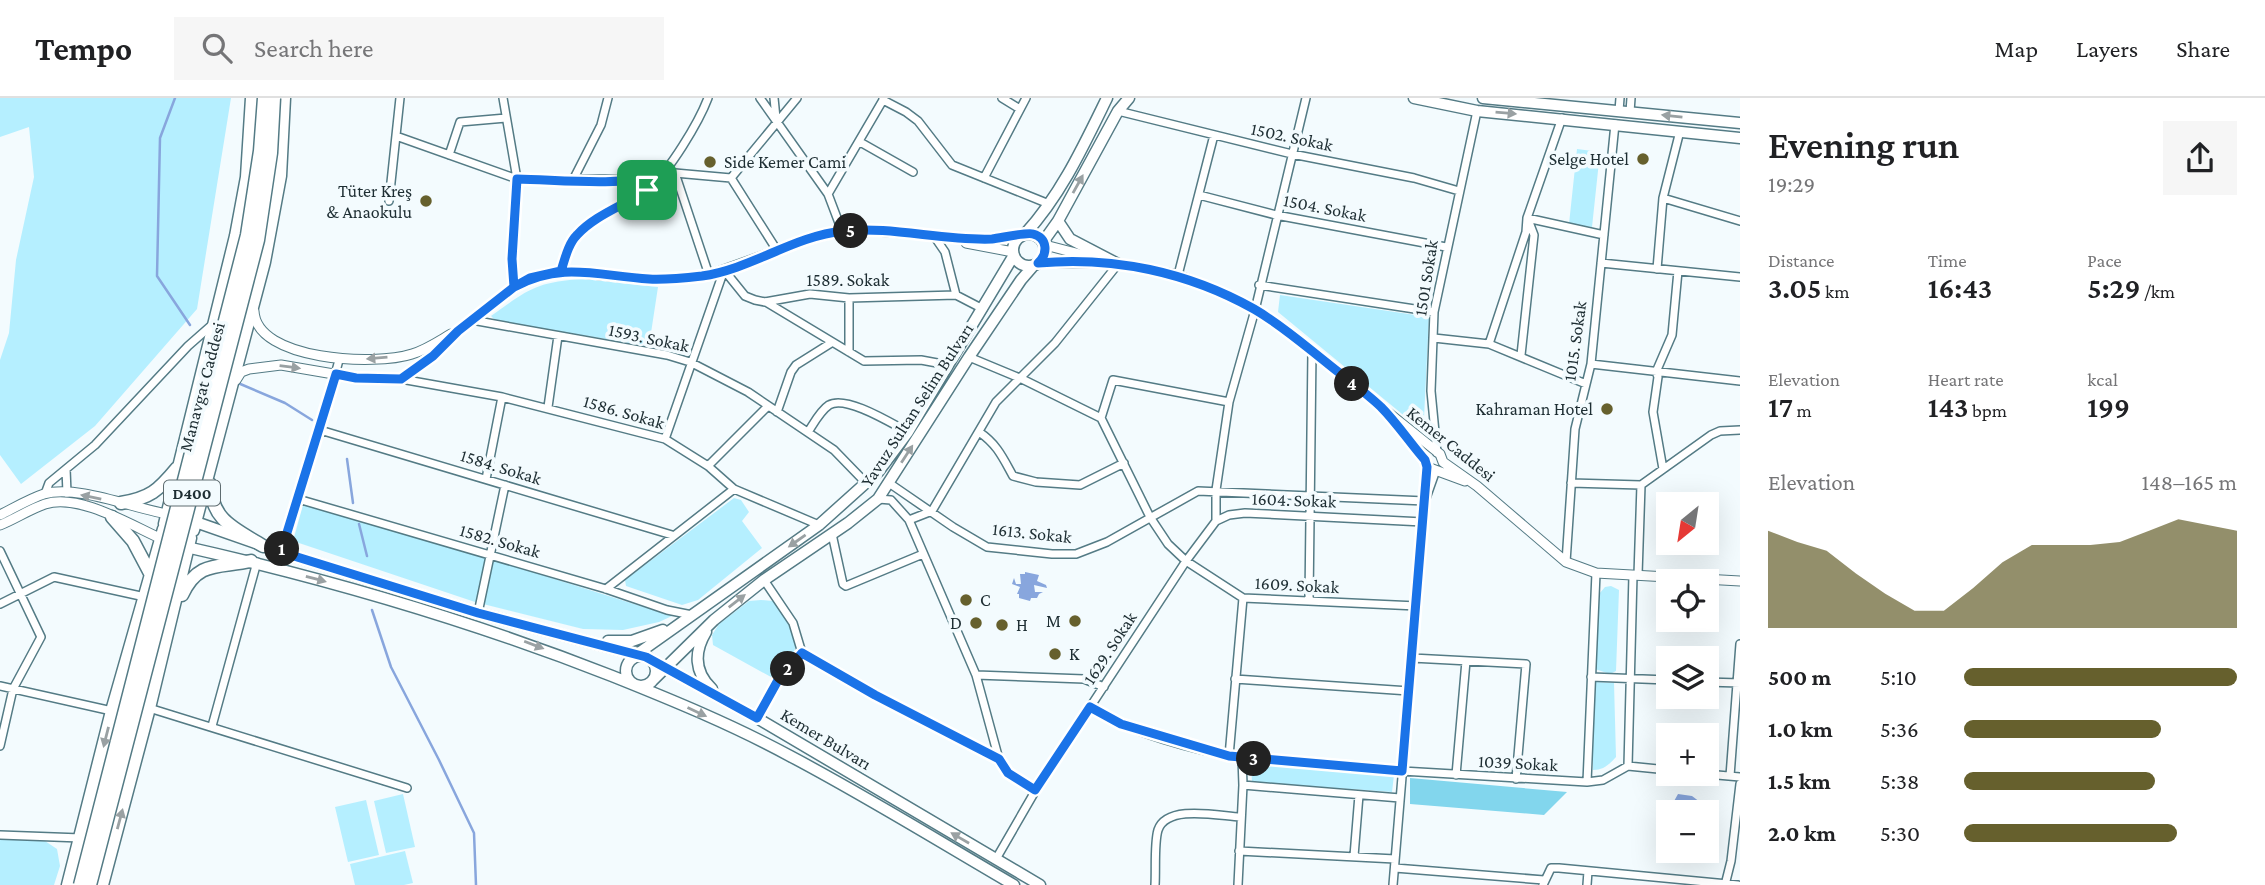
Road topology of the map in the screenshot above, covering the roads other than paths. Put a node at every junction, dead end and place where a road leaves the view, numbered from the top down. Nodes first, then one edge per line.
1 (252, 98) edge
2 (264, 98) edge
3 (274, 98) edge
4 (284, 98) edge
5 (400, 98) edge
6 (503, 98) edge
7 (608, 98) edge
8 (708, 98) edge
9 (760, 98) edge
10 (774, 98) edge
11 (797, 98) edge
12 (1002, 98) edge
13 (1026, 98) edge
14 (1107, 98) edge
15 (1129, 98) edge
16 (1306, 98) edge
17 (1414, 98) edge
18 (1483, 98) edge
19 (1620, 98) edge
20 (1631, 98) edge
21 (883, 99) edge
22 (1528, 100) edge
23 (1020, 109) junction
24 (1477, 110) junction
25 (1118, 111) junction
26 (1624, 111) junction
27 (506, 118) junction
28 (1562, 118) junction
29 (776, 122) junction
30 (1740, 123) edge
31 (1615, 124) junction
32 (1680, 131) junction
33 (1214, 135) junction
34 (396, 136) junction
35 (1740, 138) edge
36 (860, 142) junction
37 (1292, 154) junction
38 (449, 155) junction
39 (913, 172) dead end
40 (675, 173) junction
41 (660, 176) junction
42 (731, 178) junction
43 (984, 178) junction
44 (517, 179) junction
45 (573, 180) junction
46 (1459, 191) junction
47 (828, 194) junction
48 (1199, 195) junction
49 (1663, 198) junction
50 (389, 201) dead end
51 (1049, 204) junction
52 (1276, 215) junction
53 (1527, 218) junction
54 (1058, 221) junction
55 (1740, 221) edge
56 (842, 231) junction
57 (1023, 235) junction
58 (1604, 235) junction
59 (934, 236) junction
60 (1044, 243) junction
61 (1446, 247) junction
62 (778, 252) junction
63 (1013, 253) junction
64 (1601, 263) junction
65 (1036, 264) junction
66 (1118, 264) junction
67 (1657, 269) junction
68 (724, 270) junction
69 (561, 271) junction
70 (1678, 271) junction
71 (709, 275) junction
72 (1178, 275) junction
73 (1740, 277) edge
74 (1259, 285) junction
75 (514, 287) junction
76 (253, 295) junction
77 (956, 295) junction
78 (849, 298) junction
79 (765, 302) junction
80 (983, 309) junction
81 (1255, 310) junction
82 (1434, 312) junction
83 (472, 320) junction
84 (213, 324) junction
85 (458, 331) junction
86 (558, 336) junction
87 (1434, 338) junction
88 (831, 343) junction
89 (1489, 344) junction
90 (1312, 351) junction
91 (849, 352) junction
92 (1521, 355) junction
93 (969, 357) junction
94 (339, 360) junction
95 (690, 362) junction
96 (1591, 364) junction
97 (948, 365) junction
98 (1656, 372) junction
99 (336, 374) junction
100 (401, 379) junction
101 (1022, 379) junction
102 (1740, 381) edge
103 (1586, 384) junction
104 (231, 387) junction
105 (502, 397) junction
106 (1229, 402) junction
107 (548, 407) junction
108 (767, 407) junction
109 (1380, 407) junction
110 (777, 412) junction
111 (1101, 418) junction
112 (320, 430) junction
113 (1740, 430) edge
114 (808, 432) junction
115 (908, 432) junction
116 (979, 432) junction
117 (665, 439) junction
118 (1437, 453) junction
119 (1443, 461) junction
120 (1124, 463) junction
121 (179, 465) junction
122 (708, 466) junction
123 (1429, 466) junction
124 (66, 469) junction
125 (1663, 469) junction
126 (209, 472) junction
127 (486, 479) junction
128 (1571, 483) junction
129 (867, 484) junction
130 (889, 484) junction
131 (505, 485) junction
132 (1477, 485) junction
133 (1641, 485) junction
134 (734, 489) junction
135 (1216, 490) junction
136 (67, 493) junction
137 (45, 494) junction
138 (1312, 496) junction
139 (298, 499) junction
140 (878, 499) junction
141 (1425, 501) junction
142 (121, 503) junction
143 (932, 510) junction
144 (0, 515) edge
145 (1312, 515) junction
146 (112, 517) junction
147 (1150, 517) junction
148 (909, 520) junction
149 (1216, 521) junction
150 (1423, 522) junction
151 (0, 525) edge
152 (819, 525) junction
153 (178, 530) junction
154 (832, 534) junction
155 (672, 535) junction
156 (262, 546) junction
157 (0, 551) edge
158 (281, 552) junction
159 (923, 554) junction
160 (492, 555) junction
161 (1186, 561) junction
162 (254, 562) junction
163 (1566, 562) junction
164 (1596, 573) junction
165 (151, 575) junction
166 (1636, 575) junction
167 (764, 580) junction
168 (1740, 581) edge
169 (606, 589) junction
170 (22, 594) junction
171 (146, 597) junction
172 (1243, 598) junction
173 (1310, 601) junction
174 (0, 604) edge
175 (1417, 606) junction
176 (478, 613) junction
177 (692, 615) junction
178 (172, 617) junction
179 (713, 620) junction
180 (676, 626) junction
181 (586, 640) junction
182 (1740, 644) edge
183 (802, 653) junction
184 (638, 656) junction
185 (1412, 658) junction
186 (1466, 661) junction
187 (665, 667) junction
188 (976, 675) junction
189 (1591, 677) junction
190 (1235, 679) junction
191 (1629, 679) junction
192 (1656, 680) edge
193 (652, 681) junction
194 (1719, 682) edge
195 (1739, 683) edge
196 (634, 685) junction
197 (0, 686) edge
198 (1104, 687) junction
199 (13, 689) junction
200 (1409, 691) junction
201 (724, 701) junction
202 (1090, 707) junction
203 (149, 708) junction
204 (112, 711) junction
205 (757, 718) junction
206 (212, 726) junction
207 (0, 746) edge
208 (1229, 756) junction
209 (1242, 758) junction
210 (999, 759) junction
211 (1628, 766) junction
212 (1656, 769) edge
213 (1402, 771) junction
214 (1456, 775) junction
215 (1719, 775) edge
216 (1730, 776) junction
217 (1740, 777) edge
218 (1516, 779) junction
219 (1587, 782) junction
220 (1740, 784) edge
221 (1243, 785) junction
222 (407, 788) dead end
223 (1035, 790) junction
224 (1359, 795) junction
225 (1400, 798) junction
226 (1240, 817) junction
227 (0, 835) edge
228 (81, 838) junction
229 (1239, 851) junction
230 (1354, 856) junction
231 (996, 859) junction
232 (1736, 861) edge
233 (1395, 864) junction
234 (1588, 871) junction
235 (1543, 882) edge
236 (1688, 883) edge
237 (1725, 884) edge
238 (68, 885) edge
239 (80, 885) edge
240 (90, 885) edge
241 (103, 885) edge
242 (1014, 885) edge
243 (1040, 885) edge
244 (1156, 885) edge
245 (1238, 885) edge
246 (1393, 885) edge
247 (1587, 885) edge
248 (1738, 885) edge

1 - 84 highway
2 - 239 highway, Manavgat Caddesi / D400, bridge
3 - 240 highway, Manavgat Caddesi / D400, bridge
4 - 76 highway
5 - 34 street
6 - 27 street
7 - 45 street
8 - 41 street
9 - 29 street
10 - 29 street
11 - 29 street
12 - 23 street
13 - 23 street
14 - 51 main road
15 - 25 main road
16 - 37 street
17 - 24 main road
18 - 22 main road
19 - 26 street
20 - 26 street
21 - 36 street
21 - 43 street
22 - 26 main road
23 - 43 street
24 -> 28 main road
24 - 46 street, 1501 Sokak
25 - 33 street, 1502. Sokak
54 -> 25 main road
30 -> 26 main road
27 - 38 street
27 - 44 street
28 - 31 main road
28 - 53 street
29 - 42 street
29 - 47 street
31 - 32 main road
31 - 58 street, 1015. Sokak
32 - 35 main road
32 - 49 street
33 - 37 street, 1502. Sokak
33 - 48 street
34 - 38 street
34 - 50 street
36 - 39 street
36 - 47 street
37 - 46 street, 1502. Sokak
37 - 52 street
38 - 44 street
40 - 41 street
40 - 42 street
40 - 71 street
41 - 45 street
41 - 69 street
42 - 62 street
43 - 51 street
44 - 45 street
44 - 75 street
46 - 61 street, 1501 Sokak
47 - 56 street
48 - 52 street, 1504. Sokak
48 - 72 street
49 - 55 street
49 - 67 street
51 - 57 main road
52 - 61 street, 1504. Sokak
52 - 74 street
53 - 58 street
53 - 89 street
53 - 92 street
54 - 60 main road
54 - 66 main road
56 - 59 street
56 - 62 street
57 - 59 street
57 - 60 main road
57 - 63 main road
58 - 64 street, 1015. Sokak
59 - 63 street
59 - 77 street
60 - 65 main road
60 - 66 street, Kemer Caddesi
61 - 82 street, 1501 Sokak
62 - 68 street
63 - 65 main road
63 - 80 main road, Yavuz Sultan Selim Bulvarı
64 - 67 street
64 - 96 street, 1015. Sokak
65 - 66 street, Kemer Caddesi
65 - 93 main road, Yavuz Sultan Selim Bulvarı
66 - 72 street, Kemer Caddesi
66 - 101 street
67 - 70 street
68 - 71 street
68 - 79 street
68 - 95 street
69 - 71 street
69 - 75 street
70 - 73 street
70 - 98 street
72 - 81 street, Kemer Caddesi
74 - 81 street
74 - 82 street
75 - 83 street
76 - 94 street
76 - 104 highway
77 - 78 street, 1589. Sokak
77 - 80 street, 1589. Sokak
78 - 79 street, 1589. Sokak
78 - 91 street
79 - 88 street
80 - 97 main road, Yavuz Sultan Selim Bulvarı
81 - 90 street, Kemer Caddesi
81 - 106 street
82 - 87 street, 1501 Sokak
83 - 85 street
83 - 86 street, 1593. Sokak
84 - 121 highway
84 - 124 street
85 -> 94 street
85 - 100 street
86 - 95 street, 1593. Sokak
86 - 107 street
87 - 89 street
87 - 118 street, 1501 Sokak
88 - 91 street
88 - 110 street
89 - 92 street
90 - 109 street, Kemer Caddesi
90 - 138 street
91 - 97 street
92 - 103 street
93 - 101 street
130 -> 93 main road, Yavuz Sultan Selim Bulvarı
94 - 99 street
95 - 108 street, 1593. Sokak
95 - 117 street
96 - 98 street
96 - 103 street, 1015. Sokak
97 - 115 main road, Yavuz Sultan Selim Bulvarı
98 - 102 street
98 - 125 street
99 - 100 street
104 -> 99 street
99 - 112 street
100 - 105 street, 1586. Sokak
101 - 111 street
101 - 116 street
103 - 128 street, 1015. Sokak
104 - 126 highway
105 - 107 street, 1586. Sokak
105 - 127 street
106 - 111 street
106 - 135 street
107 - 117 street, 1586. Sokak
108 - 110 street, 1593. Sokak
108 - 122 street
109 - 118 street, Kemer Caddesi
109 - 123 street
110 - 114 street, 1593. Sokak
111 - 120 street, 1609. Sokak
112 - 127 street, 1584. Sokak
112 - 139 street
113 - 125 street
114 - 115 street
114 - 129 street, 1593. Sokak
115 - 129 main road, Yavuz Sultan Selim Bulvarı
116 - 120 street
116 - 143 street
117 - 122 street, 1586. Sokak
118 - 119 street, Kemer Caddesi
118 - 123 street
119 - 123 street
119 - 132 street, Kemer Caddesi
120 - 147 street, 1609. Sokak
121 - 142 highway
121 - 153 highway
122 - 134 street, 1586. Sokak
123 - 132 street
123 - 141 street
124 - 136 street
124 - 137 street
125 - 133 street
126 - 153 highway
126 - 156 highway
127 - 131 street, 1584. Sokak
128 - 133 street
128 - 163 street, 1015. Sokak
129 - 152 main road, Yavuz Sultan Selim Bulvarı
130 - 140 main road, Yavuz Sultan Selim Bulvarı
130 - 143 street, 1613. Sokak
131 - 155 street, 1584. Sokak
131 - 160 street
132 - 163 street, Kemer Caddesi
133 - 166 street
134 - 152 street, 1586. Sokak
134 - 155 street
135 - 138 street, 1613. Sokak
135 - 147 street, 1613. Sokak
135 - 149 street
136 - 137 street
142 -> 136 street
137 - 144 street
138 - 141 street, 1613. Sokak
138 - 145 street
139 - 158 street
139 - 160 street, 1582. Sokak
140 - 148 street
140 - 154 main road, Yavuz Sultan Selim Bulvarı
141 - 150 street
142 - 153 street
143 - 147 street, 1613. Sokak
143 - 148 street
145 - 149 street, 1604. Sokak
145 - 150 street, 1604. Sokak
145 - 173 street
146 - 151 street
146 - 153 street
146 - 165 highway
147 - 161 street, 1609. Sokak
148 - 159 street
149 - 161 street
150 - 175 street
152 -> 177 main road, Yavuz Sultan Selim Bulvarı
153 - 156 main road, Kemer Bulvarı
153 - 162 main road, Kemer Bulvarı
153 - 165 highway
153 - 178 highway
154 - 159 street
154 - 167 main road, Yavuz Sultan Selim Bulvarı
155 - 169 street
156 - 158 main road, Kemer Bulvarı
157 - 170 street
158 - 176 main road, Kemer Bulvarı
159 - 188 street
160 - 169 street, 1582. Sokak
160 - 176 street
161 - 172 street, 1609. Sokak
161 - 198 street, 1629. Sokak
162 - 178 highway
162 -> 196 main road, Kemer Bulvarı
162 - 206 street
163 - 164 street, Kemer Caddesi
164 - 166 street, Kemer Caddesi
164 - 189 street
165 - 171 highway
166 - 168 street, Kemer Caddesi
166 - 191 street
179 -> 167 main road, Yavuz Sultan Selim Bulvarı
167 - 183 street
169 - 177 street, 1582. Sokak
170 - 171 street
170 - 174 street
170 - 199 street
171 - 204 highway
172 - 173 street, 1609. Sokak
172 - 190 street
173 - 175 street, 1609. Sokak
175 - 185 street
176 - 181 main road, Kemer Bulvarı
177 - 180 main road, Yavuz Sultan Selim Bulvarı
178 - 203 highway
179 - 187 main road, Yavuz Sultan Selim Bulvarı
179 - 201 main road
180 - 181 main road
180 - 184 main road, Yavuz Sultan Selim Bulvarı
181 - 184 main road, Kemer Bulvarı
182 - 195 street
183 - 205 street
183 - 210 street
184 - 187 main road, Kemer Bulvarı
184 - 193 main road
184 - 196 main road
185 - 186 street
185 - 200 street
186 - 214 street
186 - 218 street
187 - 193 main road, Yavuz Sultan Selim Bulvarı
187 - 201 main road, Kemer Bulvarı
188 - 198 street
188 - 210 street
189 - 191 street
189 - 219 street
190 - 200 street
190 - 208 street
191 - 192 street
191 - 211 street
193 - 196 main road
194 - 195 street
195 - 216 street
196 -> 242 main road, Kemer Bulvarı
197 - 199 street
198 - 202 street, 1629. Sokak
199 - 204 street
199 - 207 street
200 - 213 street
201 - 205 main road, Kemer Bulvarı
202 - 208 street, 1039 Sokak
202 - 223 street, 1629. Sokak
203 - 206 street
241 -> 203 highway
204 -> 228 highway
231 -> 205 main road, Kemer Bulvarı
206 - 222 street
208 - 209 street, 1039 Sokak
209 - 213 street, 1039 Sokak
209 - 221 street
210 - 223 street
211 - 212 street
211 - 219 street, 1039 Sokak
213 - 214 street, 1039 Sokak
213 - 225 street
214 - 218 street, 1039 Sokak
215 - 216 street
216 - 217 street
218 - 219 street, 1039 Sokak
220 - 232 street
221 - 224 street
221 - 226 street
223 - 231 street, 1629. Sokak
224 - 225 street
224 - 230 street
225 - 233 street
226 - 229 street
226 - 244 street
227 - 228 street
228 - 238 highway
229 - 230 street
229 - 245 street
230 - 233 street
231 - 243 main road, Kemer Bulvarı
232 - 237 street
233 - 235 street
233 - 246 street
234 - 235 street
234 - 236 street
234 - 247 street
236 - 237 street
237 - 248 street

